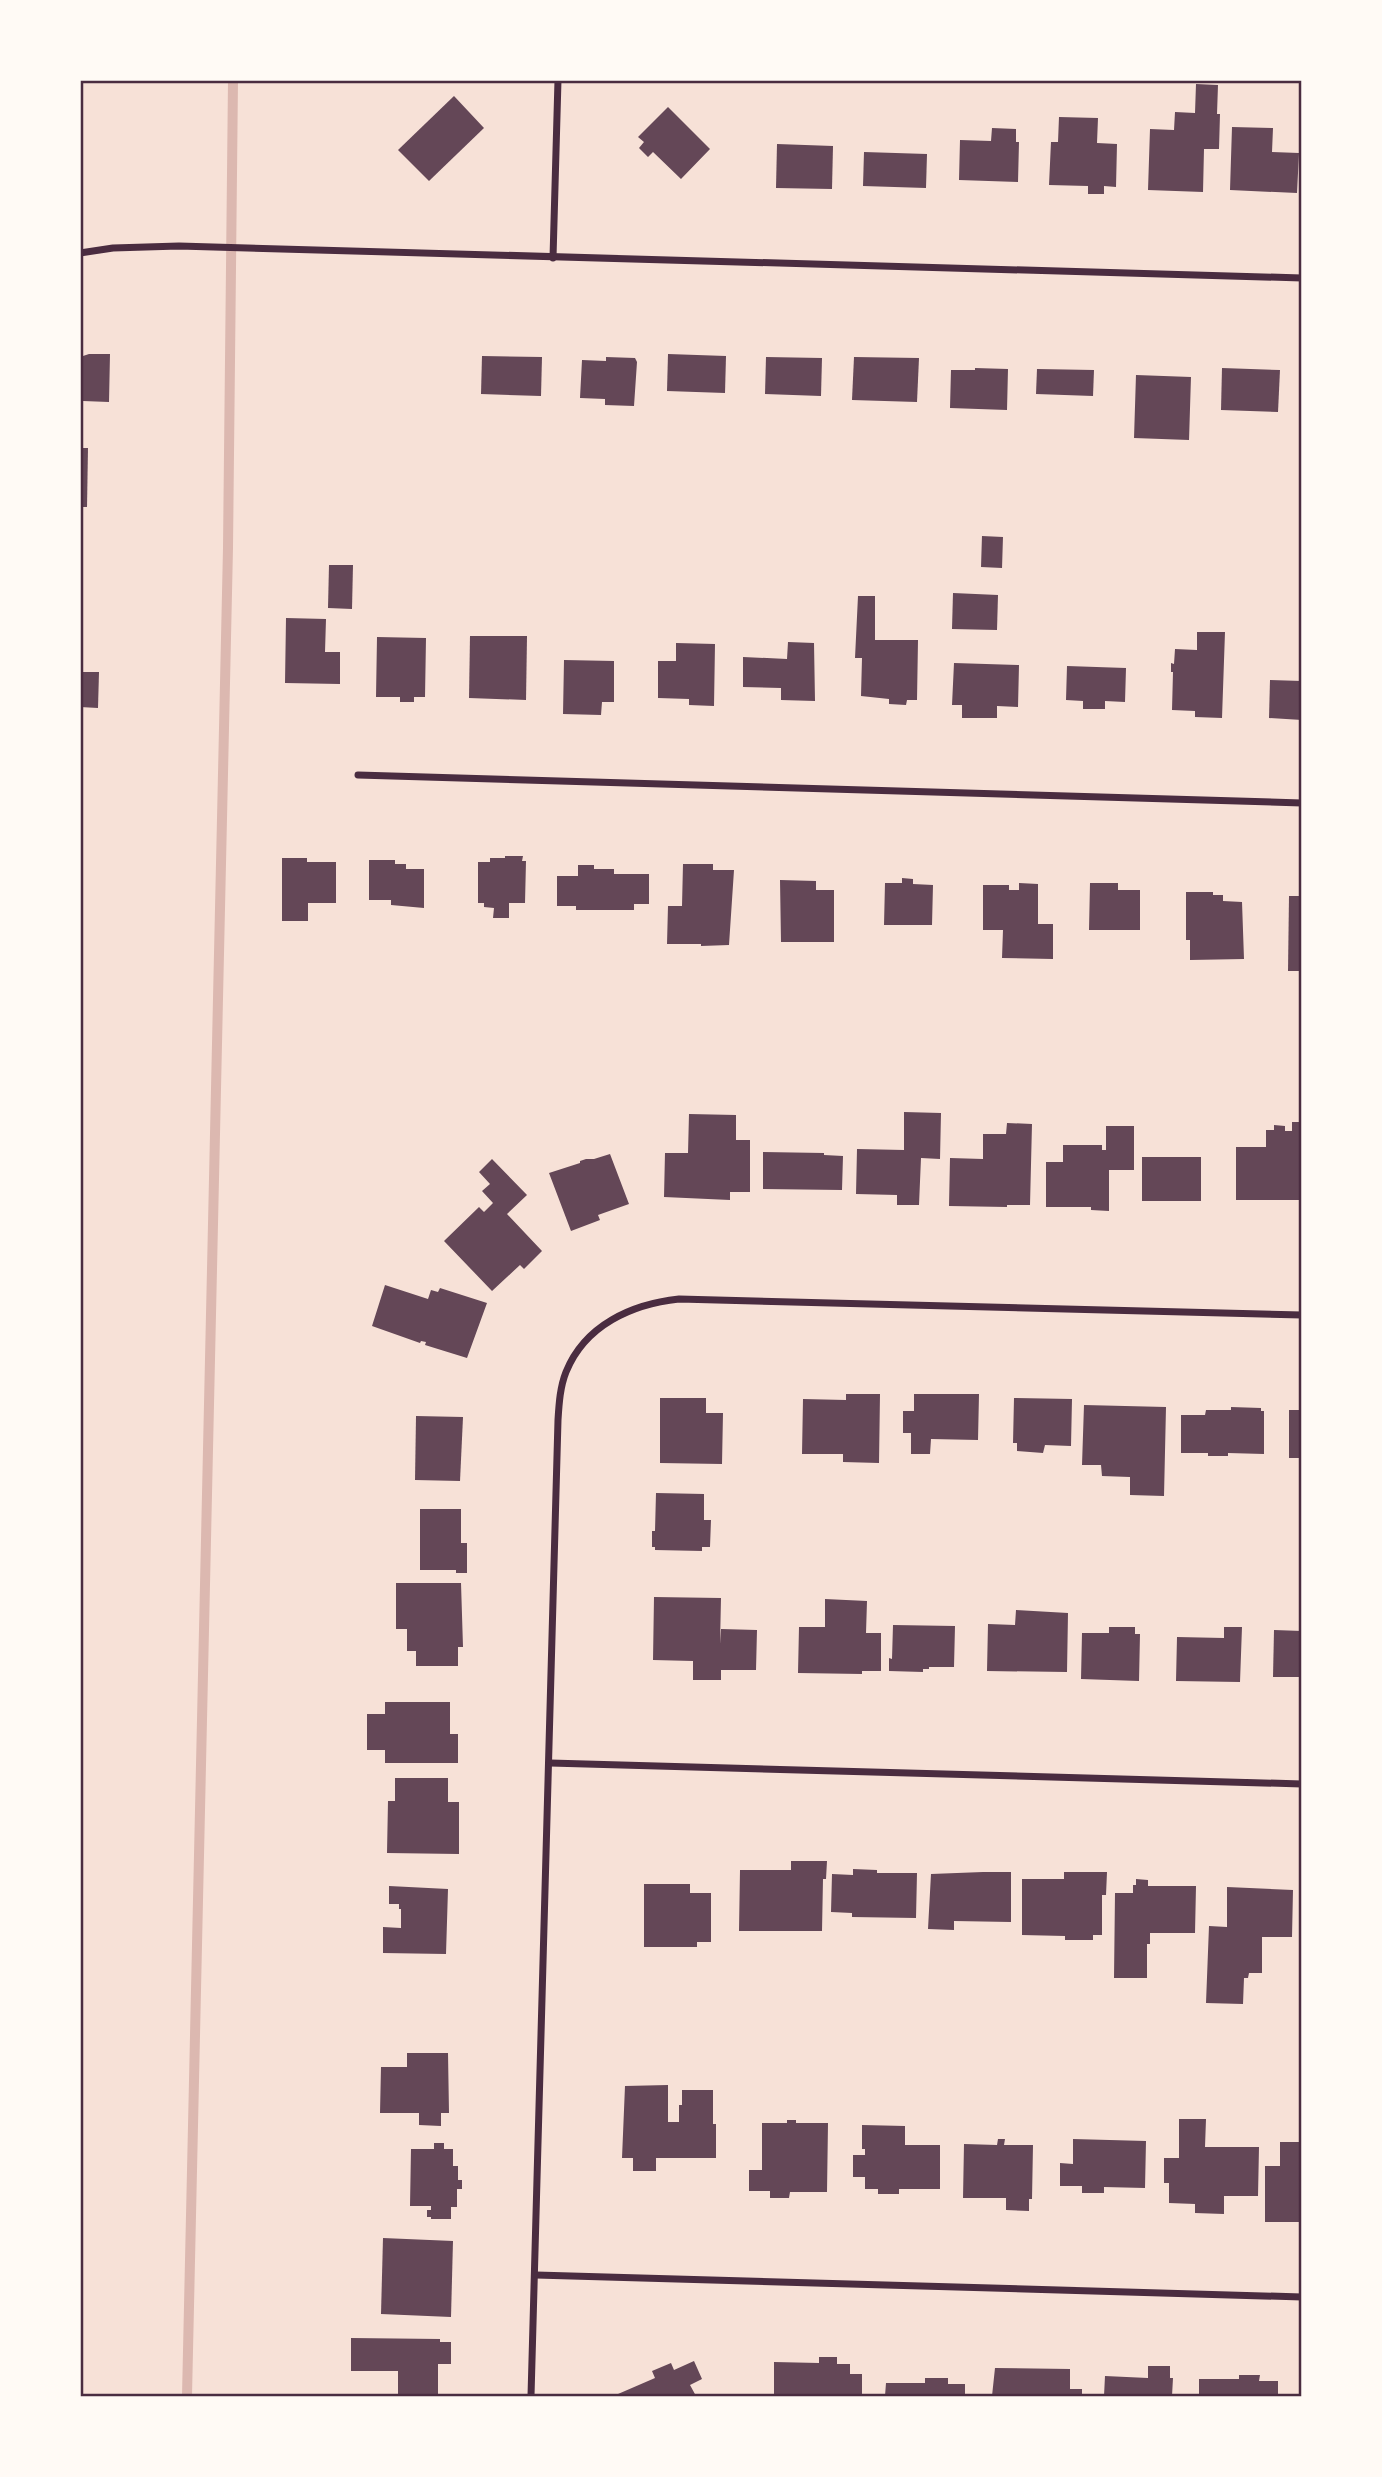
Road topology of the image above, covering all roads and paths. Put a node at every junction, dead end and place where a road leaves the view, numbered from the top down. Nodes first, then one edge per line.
1 (558, 80) edge
2 (80, 253) edge
3 (552, 258) junction
4 (1301, 278) edge
5 (358, 775) dead end
6 (1301, 803) edge
7 (1301, 1315) edge
8 (550, 1763) junction
9 (1301, 1784) edge
10 (536, 2275) junction
11 (1301, 2297) edge
12 (531, 2396) edge

1 - 3 street
2 - 3 street
3 - 4 street
5 - 6 street
7 - 8 street
8 - 9 street
8 - 10 street
10 - 11 street
10 - 12 street

